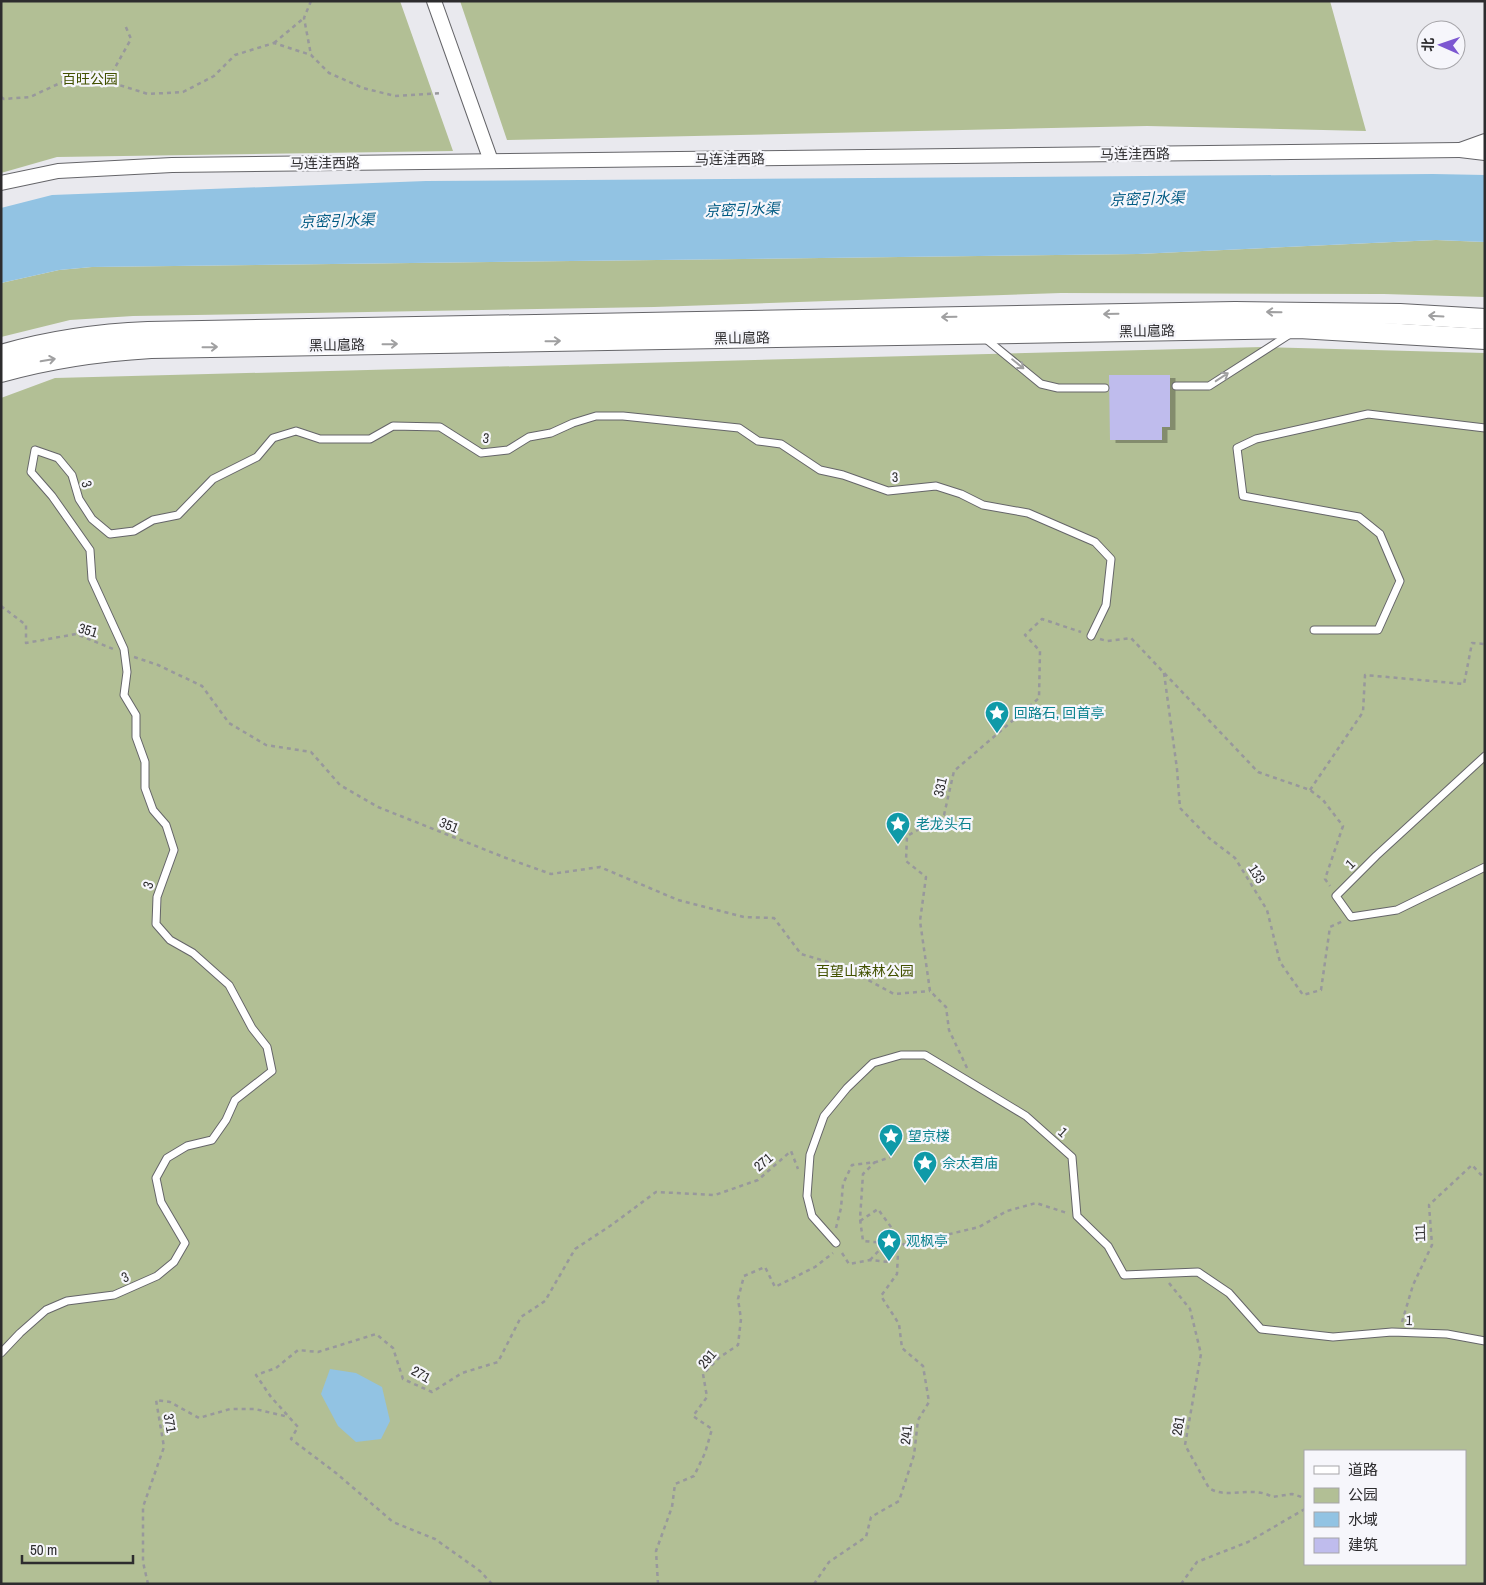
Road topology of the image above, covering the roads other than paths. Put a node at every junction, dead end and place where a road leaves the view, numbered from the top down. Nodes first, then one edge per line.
1 (434, 1) edge
2 (1485, 141) edge
3 (1460, 150) junction
4 (1485, 153) edge
5 (490, 162) junction
6 (1, 183) edge
7 (1485, 319) edge
8 (1298, 328) junction
9 (980, 334) junction
10 (1485, 339) edge
11 (1, 355) edge
12 (1, 372) edge
13 (1176, 386) dead end
14 (1105, 388) dead end
15 (1485, 428) edge
16 (1314, 630) dead end
17 (1092, 636) road end
18 (1485, 756) edge
19 (1485, 868) edge
20 (836, 1243) road end
21 (1485, 1341) edge
22 (1, 1353) edge

1 - 5 street
2 - 3 street, 马连洼西路
3 - 4 street, 马连洼西路
3 - 5 street, 马连洼西路
5 - 6 street, 马连洼西路
7 -> 11 main road, 黑山扈路
8 - 9 main road, 黑山扈路
8 - 10 main road, 黑山扈路
13 -> 8 lane
12 -> 9 main road, 黑山扈路
9 -> 14 lane
15 - 16 lane
17 - 22 lane, 3 / 3
18 - 19 lane, 1 / 1
20 - 21 lane, 1 / 1

